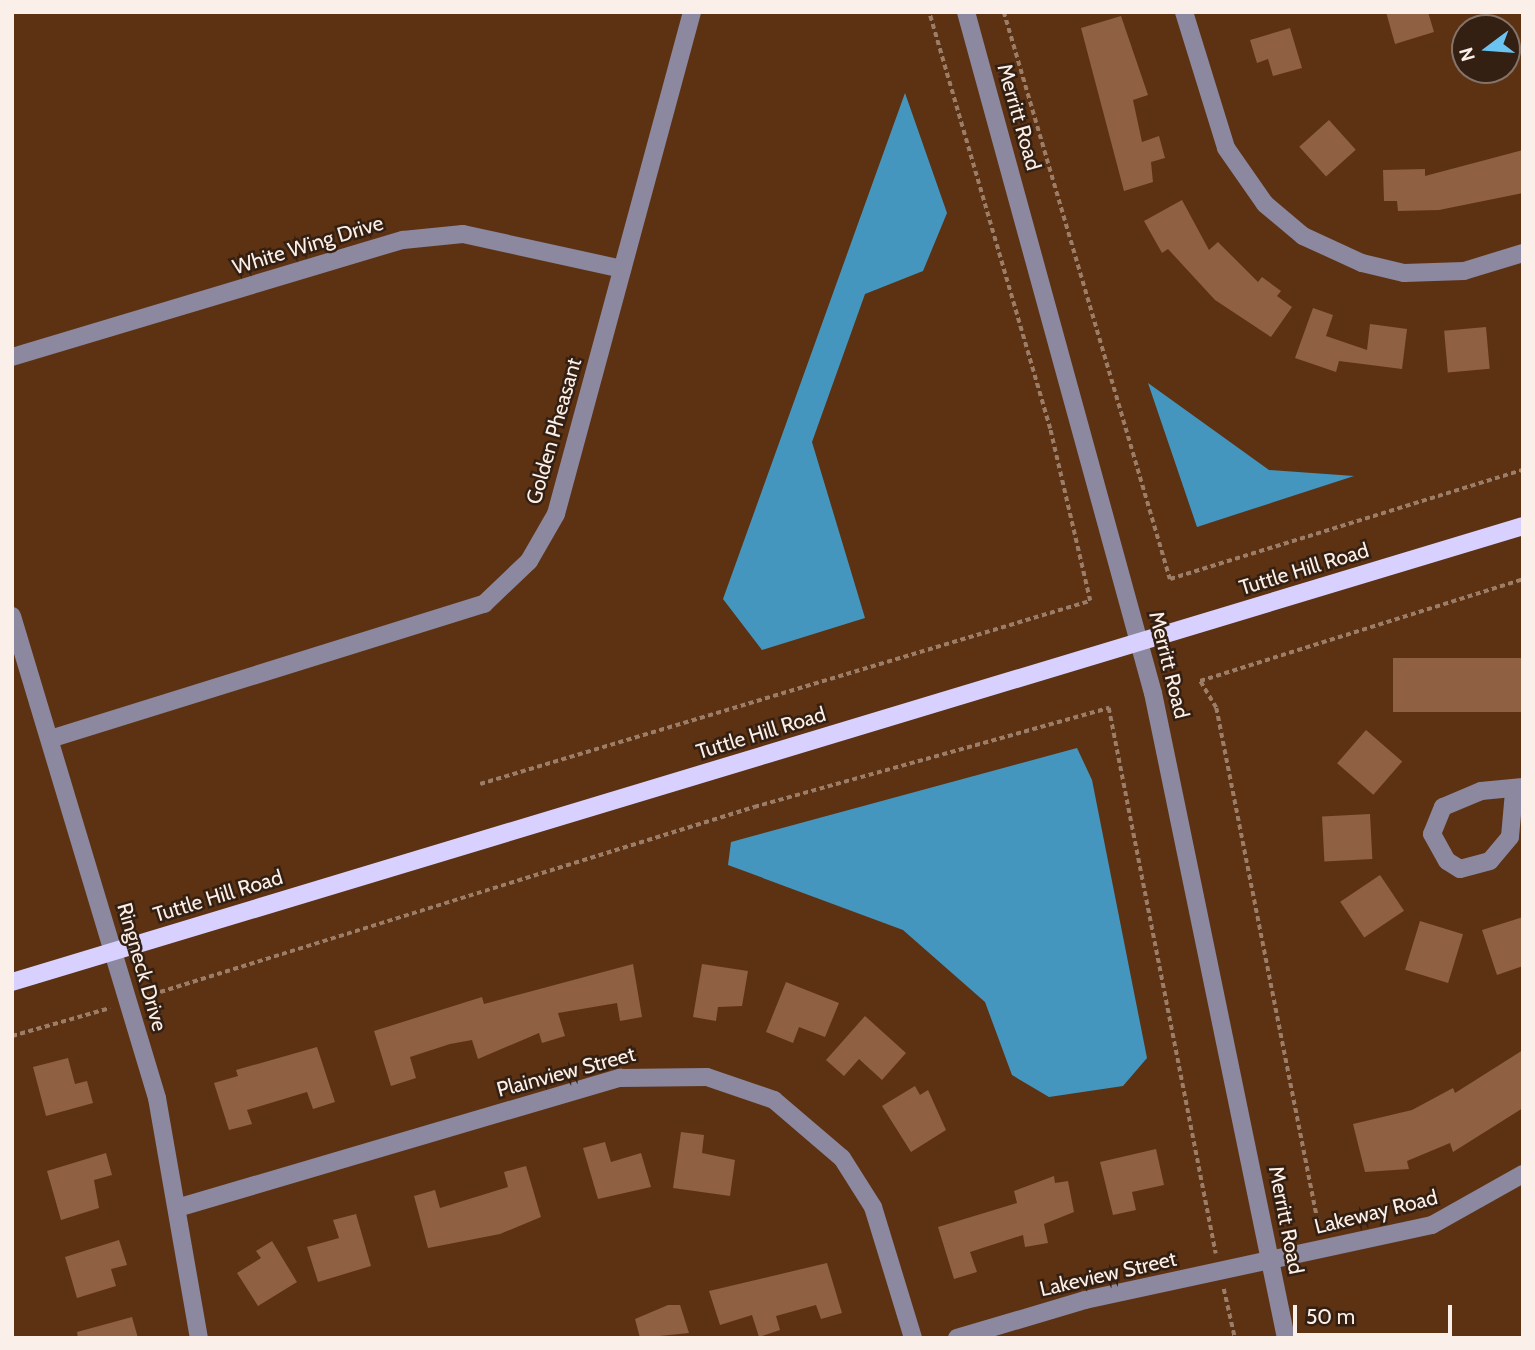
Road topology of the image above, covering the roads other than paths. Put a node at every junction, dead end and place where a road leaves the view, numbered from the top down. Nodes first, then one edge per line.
1 (692, 12) edge
2 (965, 12) edge
3 (1184, 12) edge
4 (1523, 253) edge
5 (622, 269) junction
6 (12, 357) edge
7 (1523, 526) edge
8 (12, 616) edge
9 (1140, 643) junction
10 (50, 739) junction
11 (1518, 790) edge
12 (115, 951) junction
13 (12, 982) edge
14 (1523, 1174) edge
15 (177, 1208) junction
16 (1271, 1260) junction
17 (199, 1338) edge
18 (913, 1338) edge
19 (957, 1338) edge
20 (1286, 1338) edge

1 - 5 street, Golden Pheasant
2 - 9 street, Merritt Road
3 - 4 street
5 - 6 street, White Wing Drive
5 - 10 street, Golden Pheasant
7 - 9 main road, Tuttle Hill Road
8 - 10 street, Ringneck Drive
9 - 12 main road, Tuttle Hill Road
9 - 16 street, Merritt Road
10 - 12 street, Ringneck Drive
11 - 11 street
12 - 13 main road, Tuttle Hill Road
12 - 15 street, Ringneck Drive
14 - 16 street, Lakeway Road
15 - 17 street, Ringneck Drive
15 - 18 street, Plainview Street
16 - 19 street, Lakeview Street
16 - 20 street, Merritt Road

